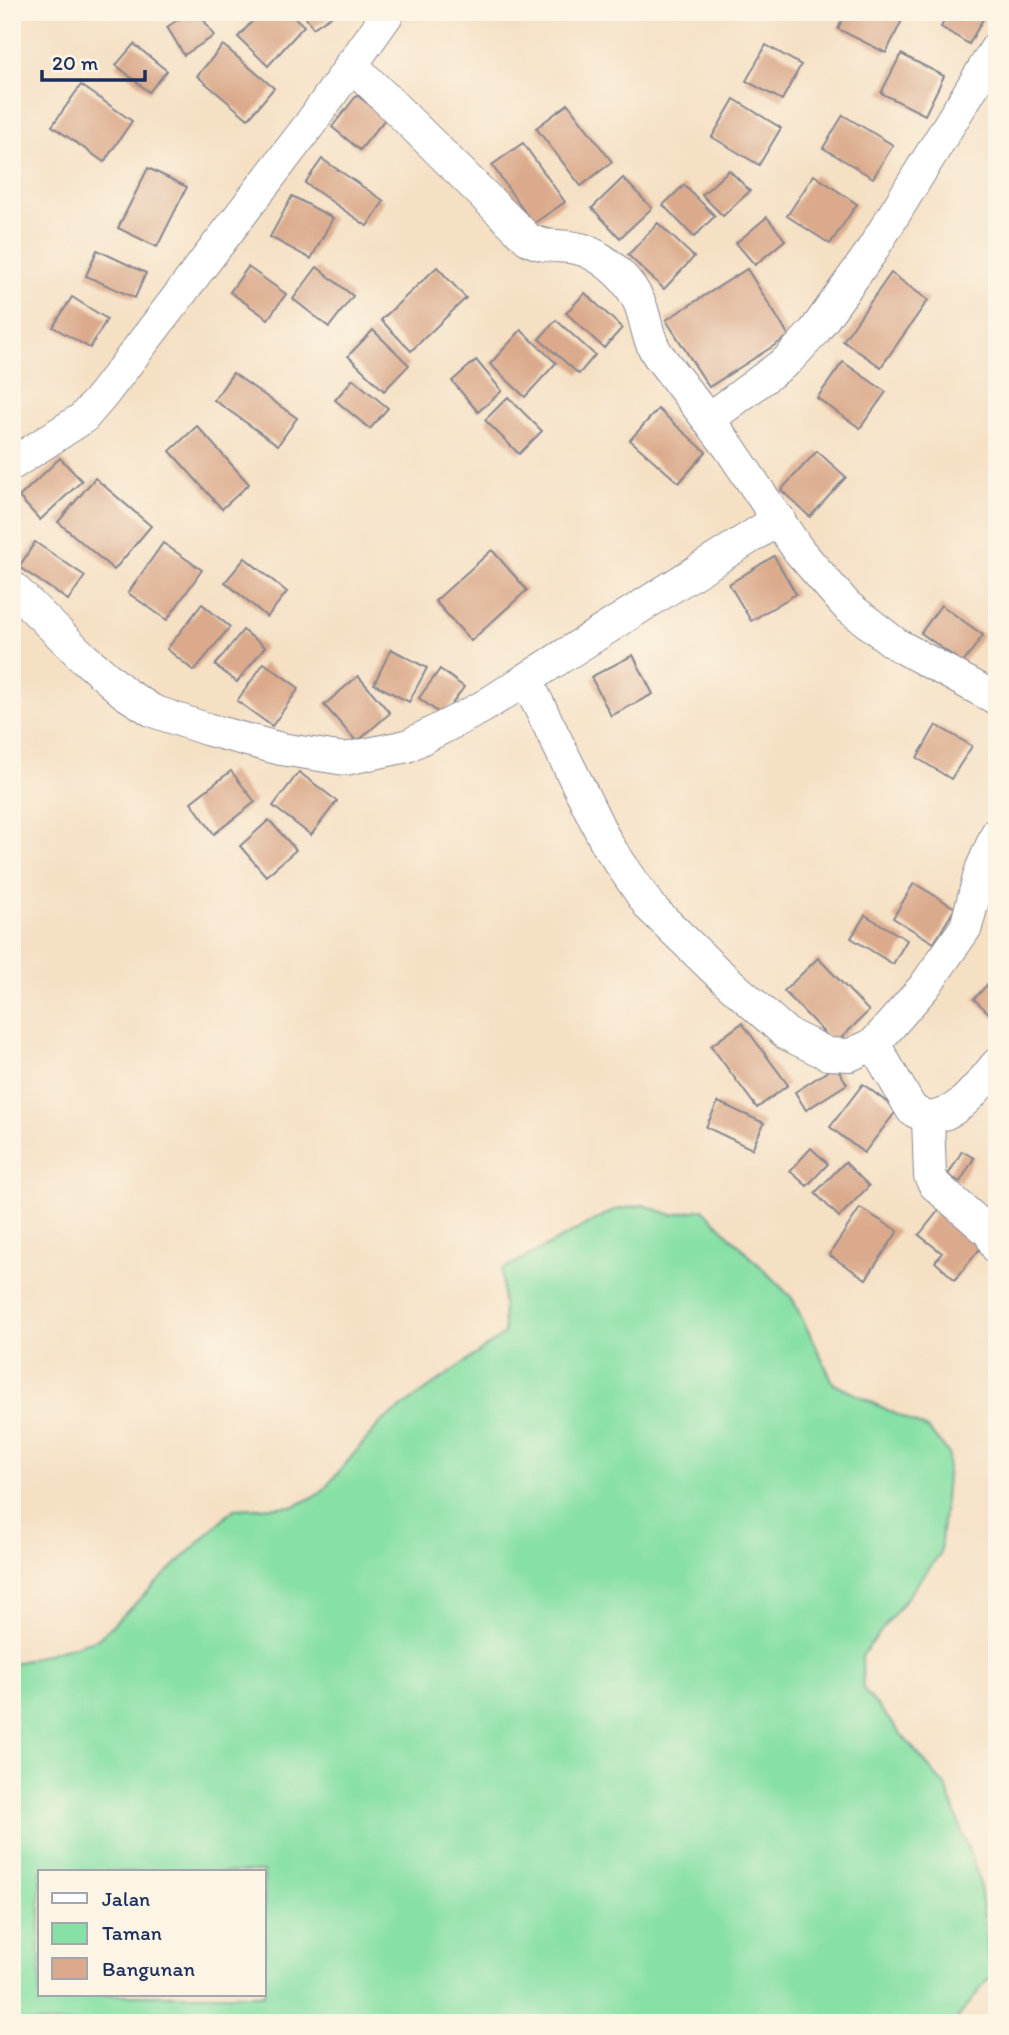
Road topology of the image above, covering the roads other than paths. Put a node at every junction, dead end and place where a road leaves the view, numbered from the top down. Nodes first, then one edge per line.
1 (389, 12) edge
2 (997, 47) edge
3 (351, 64) junction
4 (709, 419) junction
5 (12, 464) edge
6 (779, 519) junction
7 (12, 587) edge
8 (527, 681) junction
9 (997, 699) edge
10 (997, 833) edge
11 (874, 1044) junction
12 (997, 1064) edge
13 (929, 1118) junction
14 (997, 1248) edge

1 - 3 street
2 - 4 street
3 - 4 street
3 - 5 street
4 - 6 street
6 - 8 street
6 - 9 street
7 - 8 street
8 - 11 street
10 - 11 street
11 - 13 street
12 - 13 street
13 - 14 street

